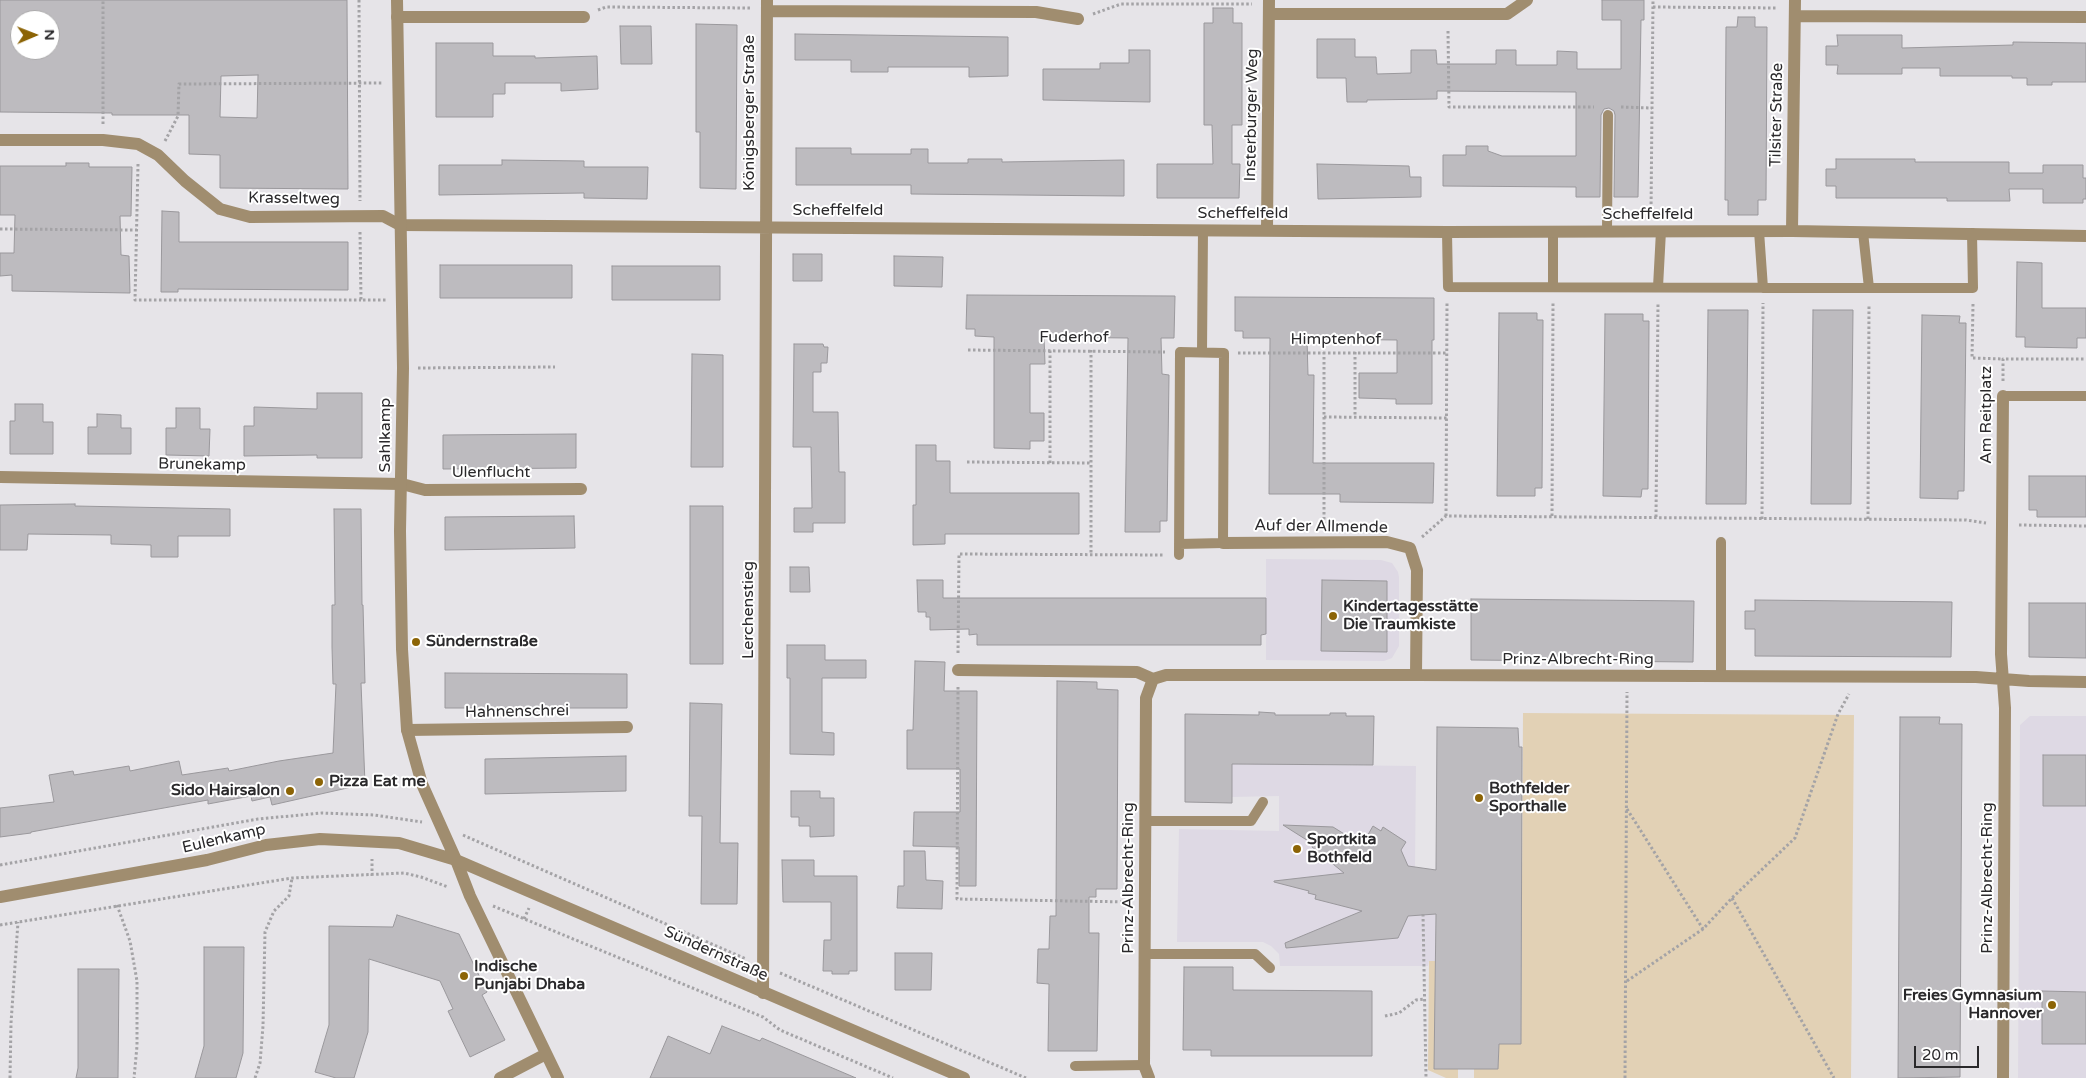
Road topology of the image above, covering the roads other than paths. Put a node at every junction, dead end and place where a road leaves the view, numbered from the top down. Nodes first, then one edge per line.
1 (397, 0) edge
2 (1527, 0) edge
3 (1269, 6) edge
4 (767, 7) edge
5 (1795, 8) edge
6 (397, 17) junction
7 (584, 17) road end
8 (2086, 17) edge
9 (1078, 19) road end
10 (1608, 110) road end
11 (0, 140) edge
12 (400, 225) junction
13 (766, 226) junction
14 (1203, 230) junction
15 (1267, 230) junction
16 (1607, 231) junction
17 (1656, 231) junction
18 (1792, 231) junction
19 (1447, 232) junction
20 (1553, 232) junction
21 (1759, 232) junction
22 (1863, 232) junction
23 (1972, 233) junction
24 (2086, 236) edge
25 (1553, 287) junction
26 (1658, 287) junction
27 (1763, 288) junction
28 (1869, 288) junction
29 (1202, 352) junction
30 (2003, 396) joint
31 (2086, 396) edge
32 (0, 477) edge
33 (402, 484) junction
34 (582, 489) dead end
35 (1721, 542) dead end
36 (1223, 543) junction
37 (1179, 544) junction
38 (1179, 555) road end
39 (958, 670) road end
40 (1416, 675) junction
41 (1721, 676) junction
42 (1153, 679) junction
43 (2003, 679) junction
44 (2086, 682) edge
45 (628, 727) dead end
46 (408, 730) junction
47 (1263, 802) dead end
48 (1146, 821) junction
49 (456, 860) junction
50 (0, 897) edge
51 (1145, 954) junction
52 (1270, 968) dead end
53 (763, 993) junction
54 (546, 1054) junction
55 (1144, 1065) junction
56 (1075, 1066) dead end
57 (500, 1078) edge
58 (558, 1078) edge
59 (964, 1078) edge
60 (1149, 1078) edge
61 (2002, 1078) edge

1 - 6 street, Sahlkamp
2 - 3 street
3 - 15 street, Insterburger Weg
4 - 9 street
4 - 13 street, Königsberger Straße
5 - 8 street
5 - 18 street, Tilsiter Straße
6 - 7 street
6 - 12 street, Sahlkamp
10 - 16 lane
11 - 12 street, Krasseltweg
12 - 13 street, Scheffelfeld
12 - 33 street, Sahlkamp
13 - 14 street, Scheffelfeld
13 - 53 street, Lerchenstieg
14 - 15 street, Scheffelfeld
14 - 29 lane
15 - 19 street, Scheffelfeld
16 - 17 street, Scheffelfeld
16 - 20 street, Scheffelfeld
17 - 21 street, Scheffelfeld
17 - 26 lane
18 - 21 street, Scheffelfeld
18 - 22 street, Scheffelfeld
19 - 20 street, Scheffelfeld
19 - 25 lane
20 - 25 lane
21 - 27 lane
22 - 23 street, Scheffelfeld
22 - 28 lane
23 - 24 street, Scheffelfeld
23 - 28 lane
25 - 26 lane
26 - 27 lane
27 - 28 lane
29 - 36 lane
29 - 37 lane
30 - 31 lane
30 - 43 street, Am Reitplatz
32 - 33 street, Brunekamp
33 - 34 street, Ulenflucht
33 - 46 street, Sahlkamp
35 - 41 lane
36 - 37 lane, Auf der Allmende
36 - 40 street, Auf der Allmende
37 - 38 lane
39 - 42 street, Prinz-Albrecht-Ring
40 - 41 street, Prinz-Albrecht-Ring
40 - 42 street, Prinz-Albrecht-Ring
41 - 43 street, Prinz-Albrecht-Ring
42 - 48 street, Prinz-Albrecht-Ring
43 - 44 street, Prinz-Albrecht-Ring
43 - 61 street, Prinz-Albrecht-Ring
45 - 46 street, Hahnenschrei
46 - 49 street, Sahlkamp
47 - 48 lane
48 - 51 street, Prinz-Albrecht-Ring
49 - 50 street, Eulenkamp
49 - 53 street, Sündernstraße
49 - 54 street, Sahlkamp
51 - 52 lane
51 - 55 street, Prinz-Albrecht-Ring
53 - 59 street, Sündernstraße
54 - 57 street
54 - 58 street, Sahlkamp
55 - 56 lane
55 - 60 street, Prinz-Albrecht-Ring

